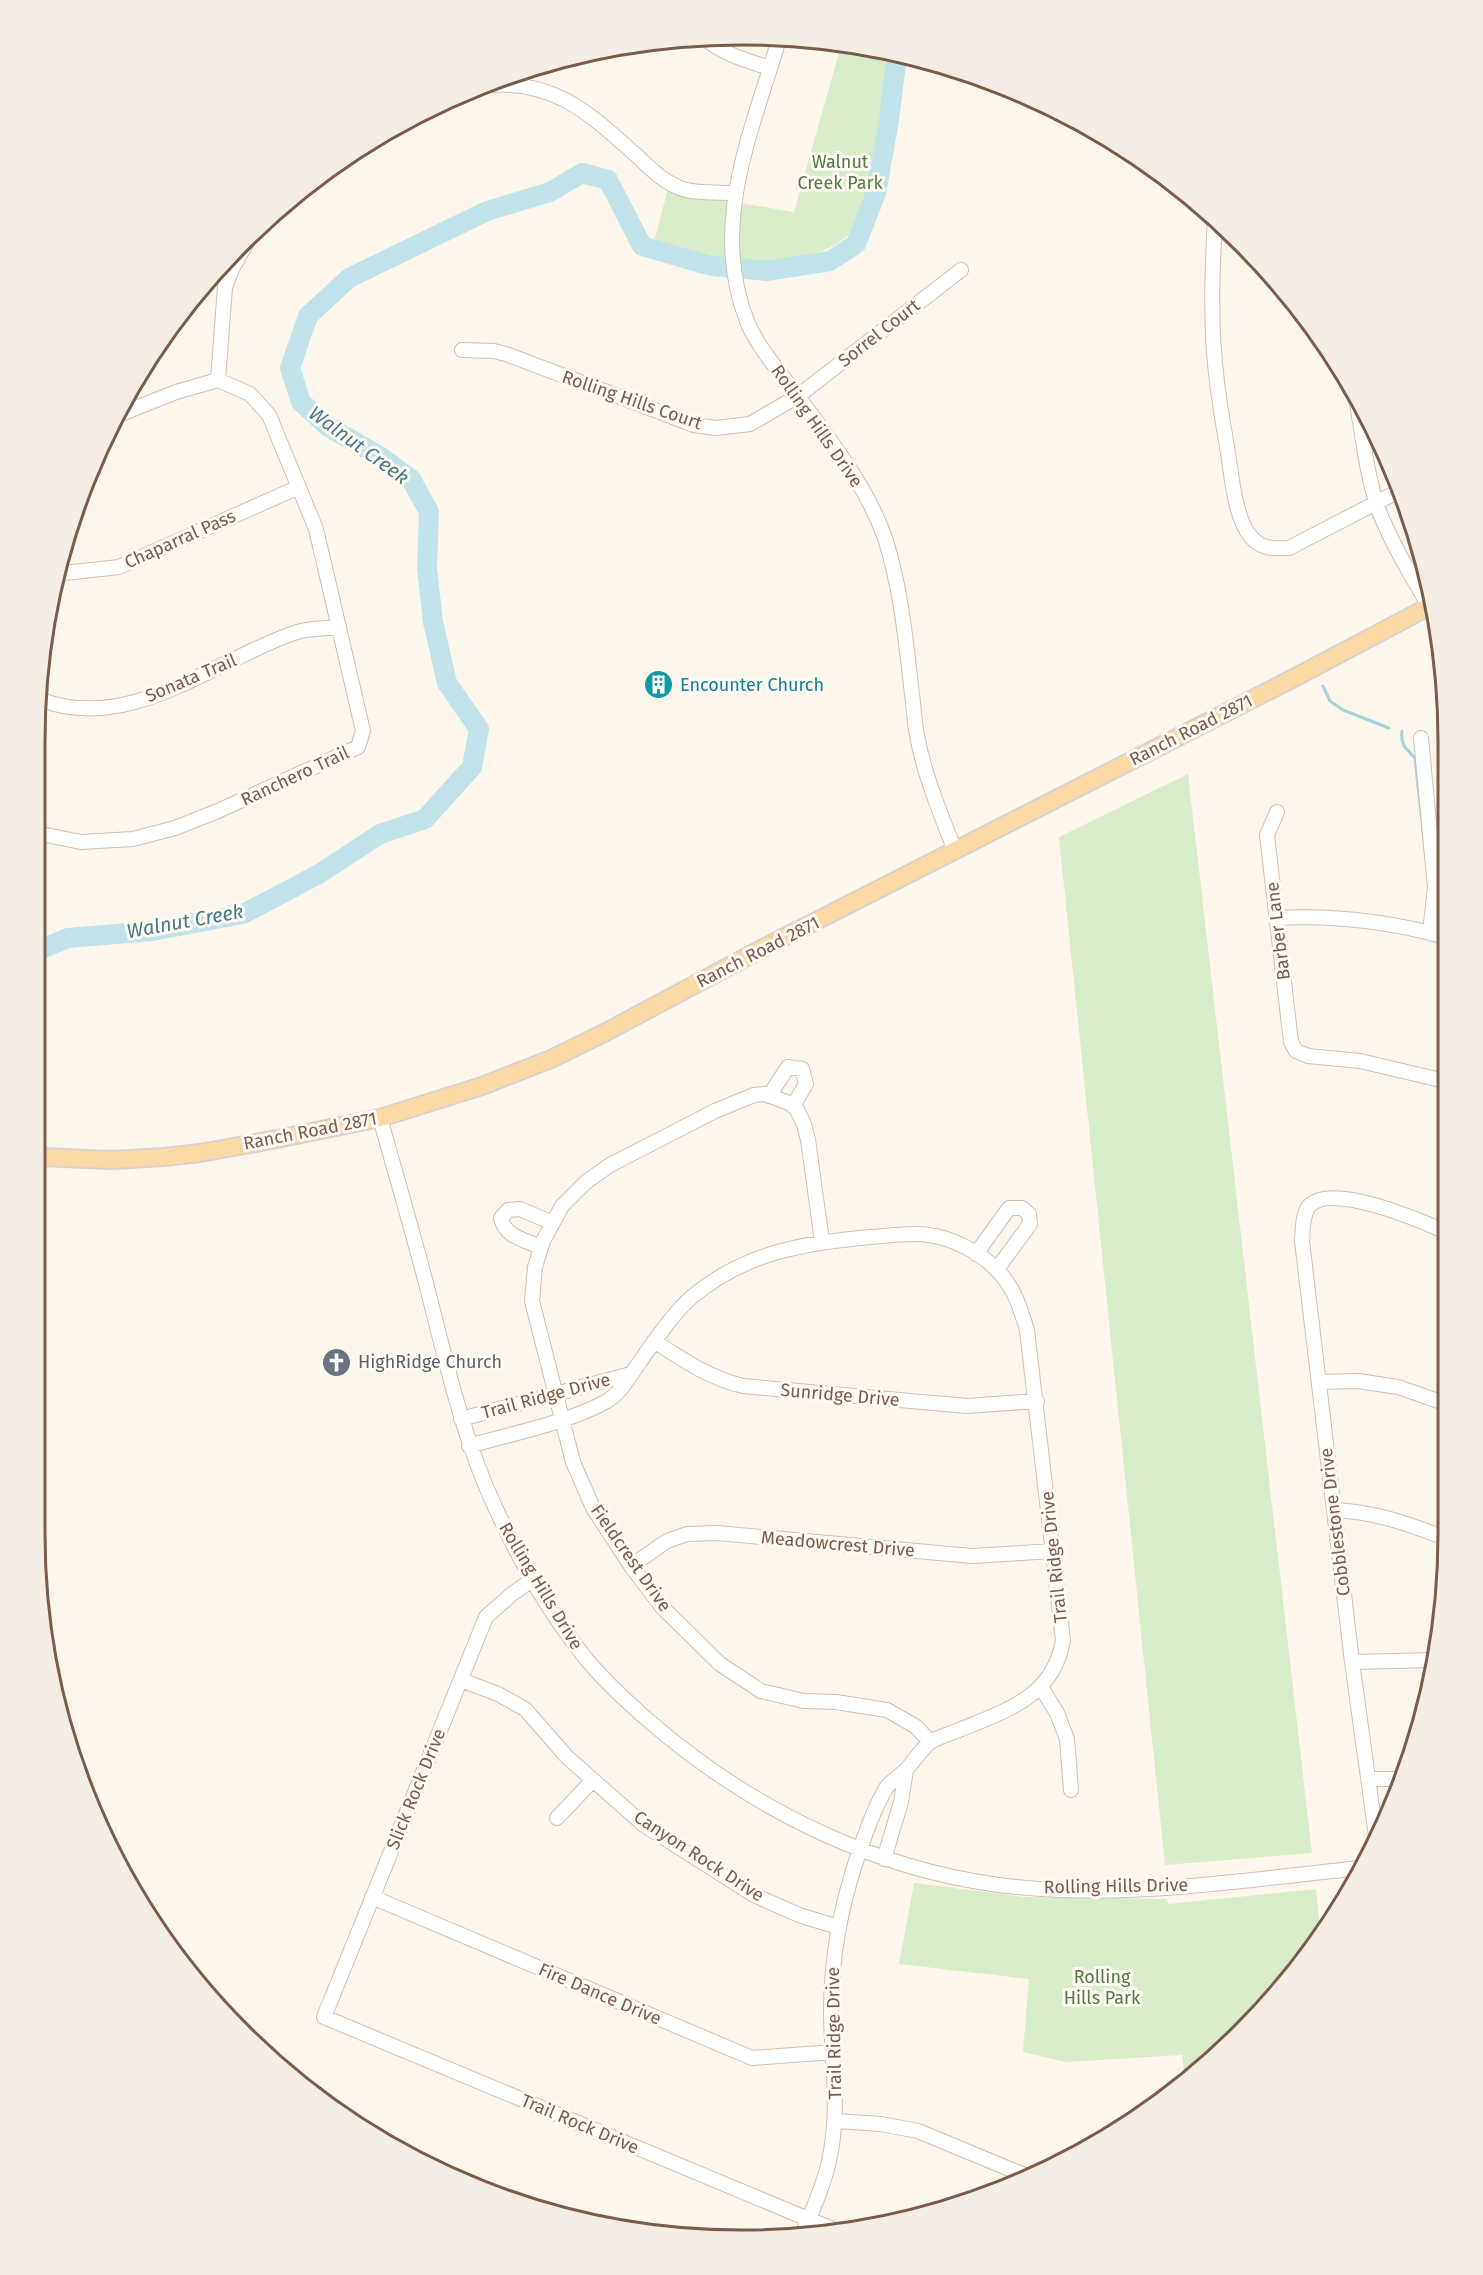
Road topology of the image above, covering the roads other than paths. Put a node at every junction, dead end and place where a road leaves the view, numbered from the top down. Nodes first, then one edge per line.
1 (713, 46) edge
2 (777, 46) edge
3 (770, 68) junction
4 (511, 85) edge
5 (735, 193) junction
6 (1214, 230) edge
7 (235, 264) edge
8 (961, 270) dead end
9 (462, 350) dead end
10 (218, 380) junction
11 (798, 396) junction
12 (129, 411) edge
13 (1361, 424) edge
14 (299, 487) junction
15 (1392, 494) edge
16 (1377, 502) junction
17 (66, 574) edge
18 (1421, 590) edge
19 (1425, 608) edge
20 (339, 627) junction
21 (46, 702) edge
22 (1421, 738) dead end
23 (1277, 812) dead end
24 (45, 835) edge
25 (955, 851) junction
26 (1277, 918) junction
27 (1430, 933) junction
28 (1438, 935) edge
29 (1438, 1079) edge
30 (769, 1096) junction
31 (793, 1106) junction
32 (381, 1118) junction
33 (45, 1157) edge
34 (553, 1223) junction
35 (1438, 1229) edge
36 (822, 1241) junction
37 (541, 1247) junction
38 (976, 1254) junction
39 (996, 1269) junction
40 (654, 1341) junction
41 (631, 1374) junction
42 (1319, 1382) junction
43 (554, 1393) junction
44 (1037, 1401) junction
45 (1438, 1401) edge
46 (461, 1419) junction
47 (561, 1420) junction
48 (469, 1446) junction
49 (1334, 1510) junction
50 (1438, 1535) edge
51 (1053, 1551) junction
52 (631, 1566) junction
53 (533, 1579) junction
54 (1426, 1660) edge
55 (1352, 1662) junction
56 (460, 1680) junction
57 (1041, 1687) junction
58 (931, 1742) junction
59 (906, 1770) junction
60 (593, 1779) junction
61 (1368, 1779) junction
62 (1393, 1779) edge
63 (1071, 1790) dead end
64 (557, 1818) dead end
65 (1374, 1824) edge
66 (860, 1850) junction
67 (885, 1859) junction
68 (1352, 1869) edge
69 (372, 1897) junction
70 (838, 1927) junction
71 (324, 2017) joint
72 (834, 2052) junction
73 (835, 2121) junction
74 (1018, 2172) edge
75 (808, 2219) junction
76 (823, 2225) edge
77 (805, 2227) edge

1 - 3 street
2 - 3 street, Rolling Hills Drive
3 - 5 street, Rolling Hills Drive
4 - 5 street
5 - 11 street, Rolling Hills Drive
6 - 16 street
7 - 10 street
8 - 11 street, Sorrel Court
9 - 11 street, Rolling Hills Court
10 - 12 street
10 - 14 street, Ranchero Trail
11 - 25 street, Rolling Hills Drive
13 - 16 street
14 - 17 street, Chaparral Pass
14 - 20 street, Ranchero Trail
15 - 16 street
16 - 18 street
19 - 25 main road, Ranch Road 2871
20 - 21 street, Sonata Trail
20 - 24 street, Ranchero Trail
22 - 27 street
23 - 26 street, Barber Lane
25 - 32 main road, Ranch Road 2871
26 - 27 street
26 - 29 street, Barber Lane
27 - 28 street
30 - 31 street, Fieldcrest Drive
30 - 31 street
30 - 34 street, Fieldcrest Drive
31 - 36 street
32 - 33 main road, Ranch Road 2871
32 - 46 street, Rolling Hills Drive
34 - 37 street, Fieldcrest Drive
34 - 37 street
35 - 42 street, Cobblestone Drive
36 - 38 street, Trail Ridge Drive
36 - 40 street, Trail Ridge Drive
37 - 43 street, Fieldcrest Drive
38 - 39 street, Trail Ridge Drive
38 - 39 street
39 - 44 street, Trail Ridge Drive
40 - 41 street, Trail Ridge Drive
40 - 44 street, Sunridge Drive
41 - 43 street, Trail Ridge Drive
41 - 47 street, Trail Ridge Drive
42 - 45 street
42 - 49 street, Cobblestone Drive
43 - 46 street, Trail Ridge Drive
43 - 47 street, Fieldcrest Drive
44 - 51 street, Trail Ridge Drive
46 - 48 street, Rolling Hills Drive
47 - 48 street, Trail Ridge Drive
47 - 52 street, Fieldcrest Drive
48 - 53 street, Rolling Hills Drive
49 - 50 street
49 - 55 street, Cobblestone Drive
51 - 52 street, Meadowcrest Drive
51 - 57 street, Trail Ridge Drive
52 - 58 street, Fieldcrest Drive
53 - 56 street, Slick Rock Drive
53 - 66 street, Rolling Hills Drive
54 - 55 street
55 - 61 street, Cobblestone Drive
56 - 60 street, Canyon Rock Drive
56 - 69 street, Slick Rock Drive
57 - 58 street, Trail Ridge Drive
57 - 63 street
58 - 59 street, Trail Ridge Drive
59 - 66 street, Trail Ridge Drive
59 - 67 street
60 - 64 street
60 - 70 street, Canyon Rock Drive
61 - 62 street
61 - 65 street, Cobblestone Drive
66 - 67 street, Rolling Hills Drive
66 - 70 street, Trail Ridge Drive
67 - 68 street, Rolling Hills Drive
69 - 71 street, Slick Rock Drive
69 - 72 street, Fire Dance Drive
70 - 72 street, Trail Ridge Drive
71 - 75 street, Trail Rock Drive
72 - 73 street, Trail Ridge Drive
73 - 74 street
73 - 75 street, Trail Ridge Drive
75 - 76 street, Trail Rock Drive
75 - 77 street, Trail Ridge Drive

